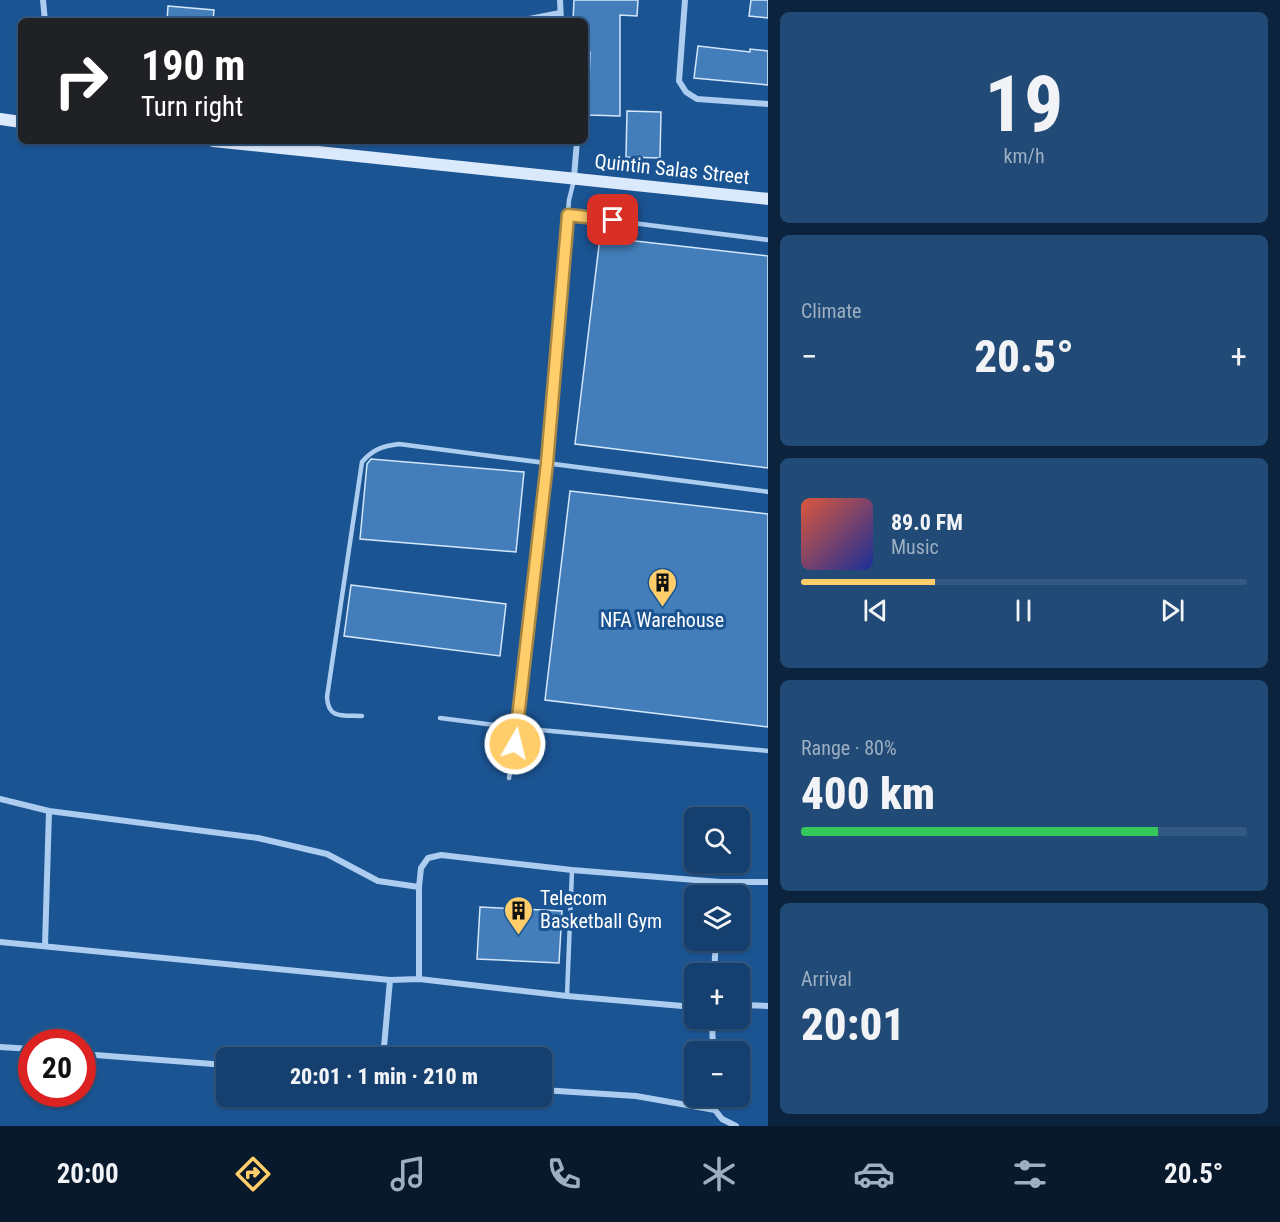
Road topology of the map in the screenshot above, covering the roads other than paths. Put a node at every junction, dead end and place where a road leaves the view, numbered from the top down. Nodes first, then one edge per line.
1 (44, 0) edge
2 (560, 0) edge
3 (686, 0) edge
4 (560, 13) junction
5 (45, 18) edge
6 (534, 18) edge
7 (561, 18) edge
8 (768, 104) edge
9 (0, 119) edge
10 (18, 122) edge
11 (243, 144) edge
12 (577, 144) edge
13 (574, 177) junction
14 (768, 199) edge
15 (568, 215) junction
16 (768, 240) edge
17 (547, 463) junction
18 (768, 492) edge
19 (362, 716) dead end
20 (440, 717) dead end
21 (518, 728) junction
22 (768, 751) edge
23 (509, 778) dead end
24 (0, 799) edge
25 (49, 811) junction
26 (572, 870) junction
27 (720, 882) junction
28 (768, 882) edge
29 (720, 885) edge
30 (419, 886) junction
31 (0, 942) edge
32 (45, 945) junction
33 (419, 979) junction
34 (390, 980) junction
35 (567, 996) junction
36 (750, 1005) edge
37 (684, 1006) edge
38 (768, 1006) edge
39 (0, 1047) edge
40 (384, 1047) edge
41 (18, 1048) edge
42 (96, 1055) edge
43 (216, 1064) edge
44 (552, 1091) edge
45 (715, 1110) joint
46 (736, 1126) edge

1 - 5 street
2 - 4 street
3 - 8 street
4 - 6 street
4 - 7 street
9 - 10 main road
11 - 13 main road, Quintin Salas Street
12 - 13 street
13 - 14 main road, Quintin Salas Street
13 - 15 lane
15 - 16 lane
15 - 17 lane
17 - 18 lane
17 - 19 lane
17 - 21 lane
20 - 21 lane
21 - 22 lane
21 - 23 lane
24 - 25 street
25 - 30 street
25 - 32 street
26 - 27 street
26 - 30 street
26 - 35 lane
27 - 28 street
27 - 29 street
30 - 33 street
31 - 32 street
32 - 34 street
33 - 34 street
33 - 35 street
34 - 40 street
35 - 37 street
36 - 38 street
39 - 41 street
42 - 43 street
44 - 45 street
45 - 46 street

